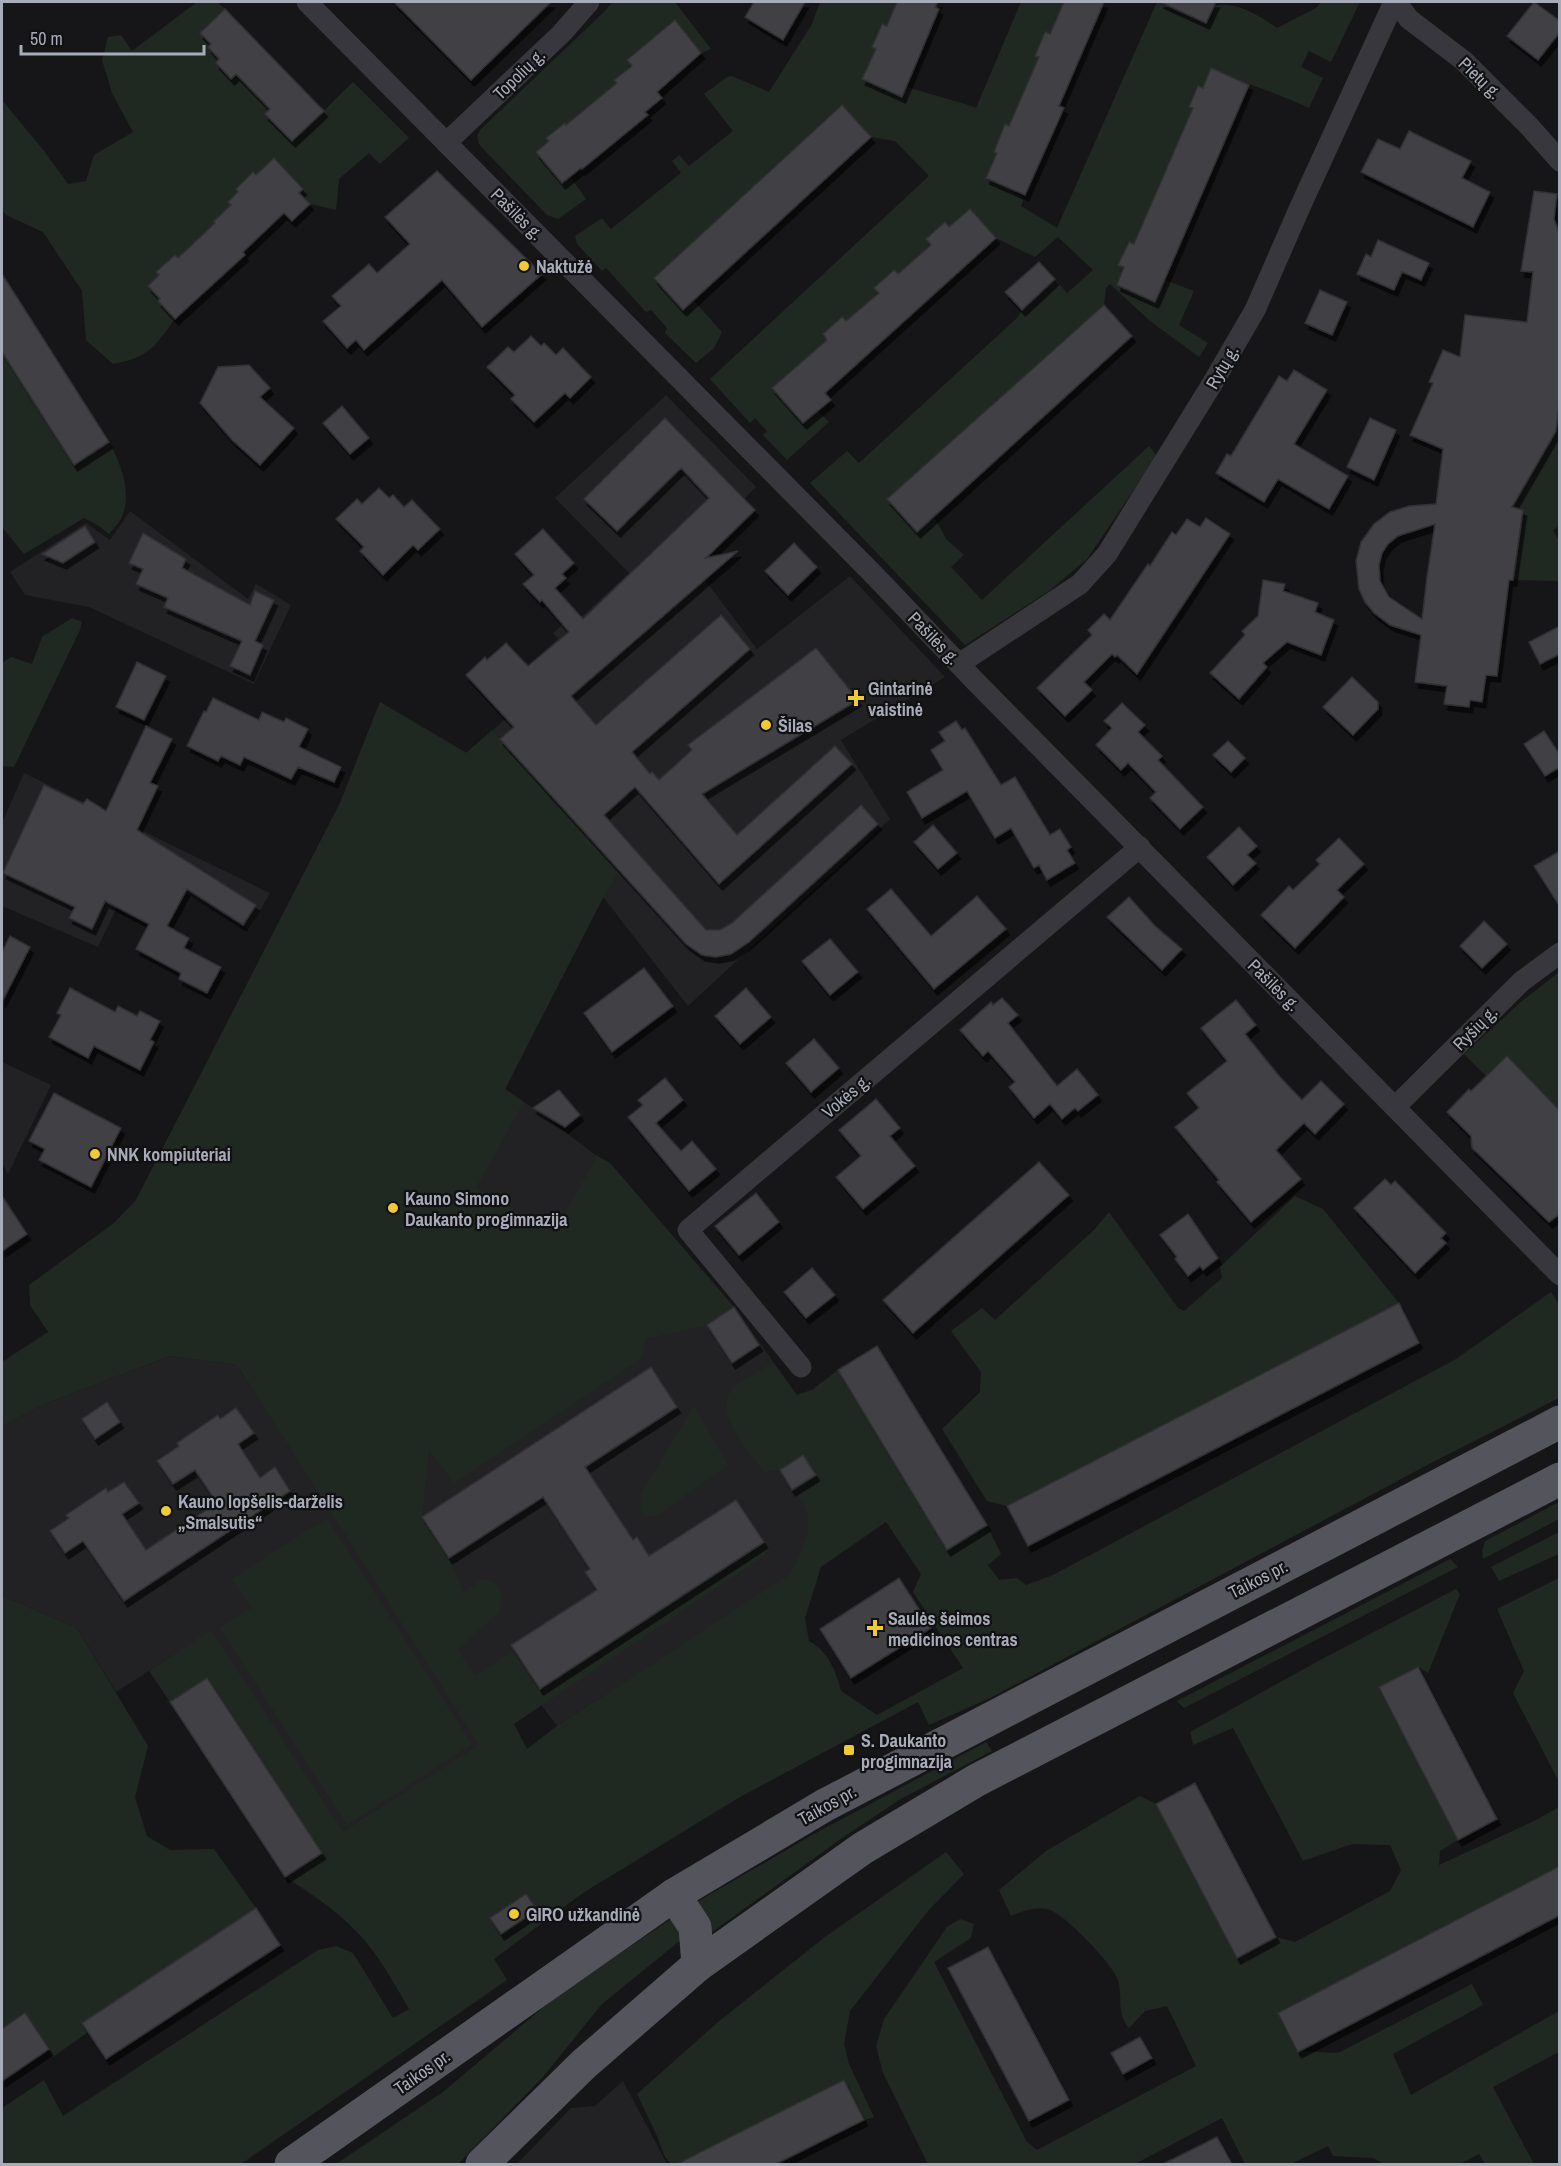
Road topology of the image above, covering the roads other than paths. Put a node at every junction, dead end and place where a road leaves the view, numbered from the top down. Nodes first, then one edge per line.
1 (307, 2) edge
2 (589, 2) edge
3 (1395, 2) edge
4 (446, 143) junction
5 (1560, 161) edge
6 (958, 664) junction
7 (1140, 847) junction
8 (1560, 953) edge
9 (1395, 1107) junction
10 (1560, 1275) edge
11 (801, 1367) dead end
12 (1560, 1422) edge
13 (1560, 1479) edge
14 (674, 1895) junction
15 (698, 1965) junction
16 (291, 2164) edge
17 (482, 2164) edge

1 - 4 street, Pašilės g.
2 - 4 street, Topolių g.
3 - 5 street, Pietų g.
3 - 6 street, Rytų g.
4 - 6 street, Pašilės g.
6 - 7 street, Pašilės g.
7 - 9 street, Pašilės g.
7 - 11 street, Vokės g.
8 - 9 street, Ryšių g.
9 - 10 street, Pašilės g.
12 - 14 main road, Taikos pr.
13 - 15 main road
14 - 15 main road
14 - 16 main road, Taikos pr.
15 - 17 main road

